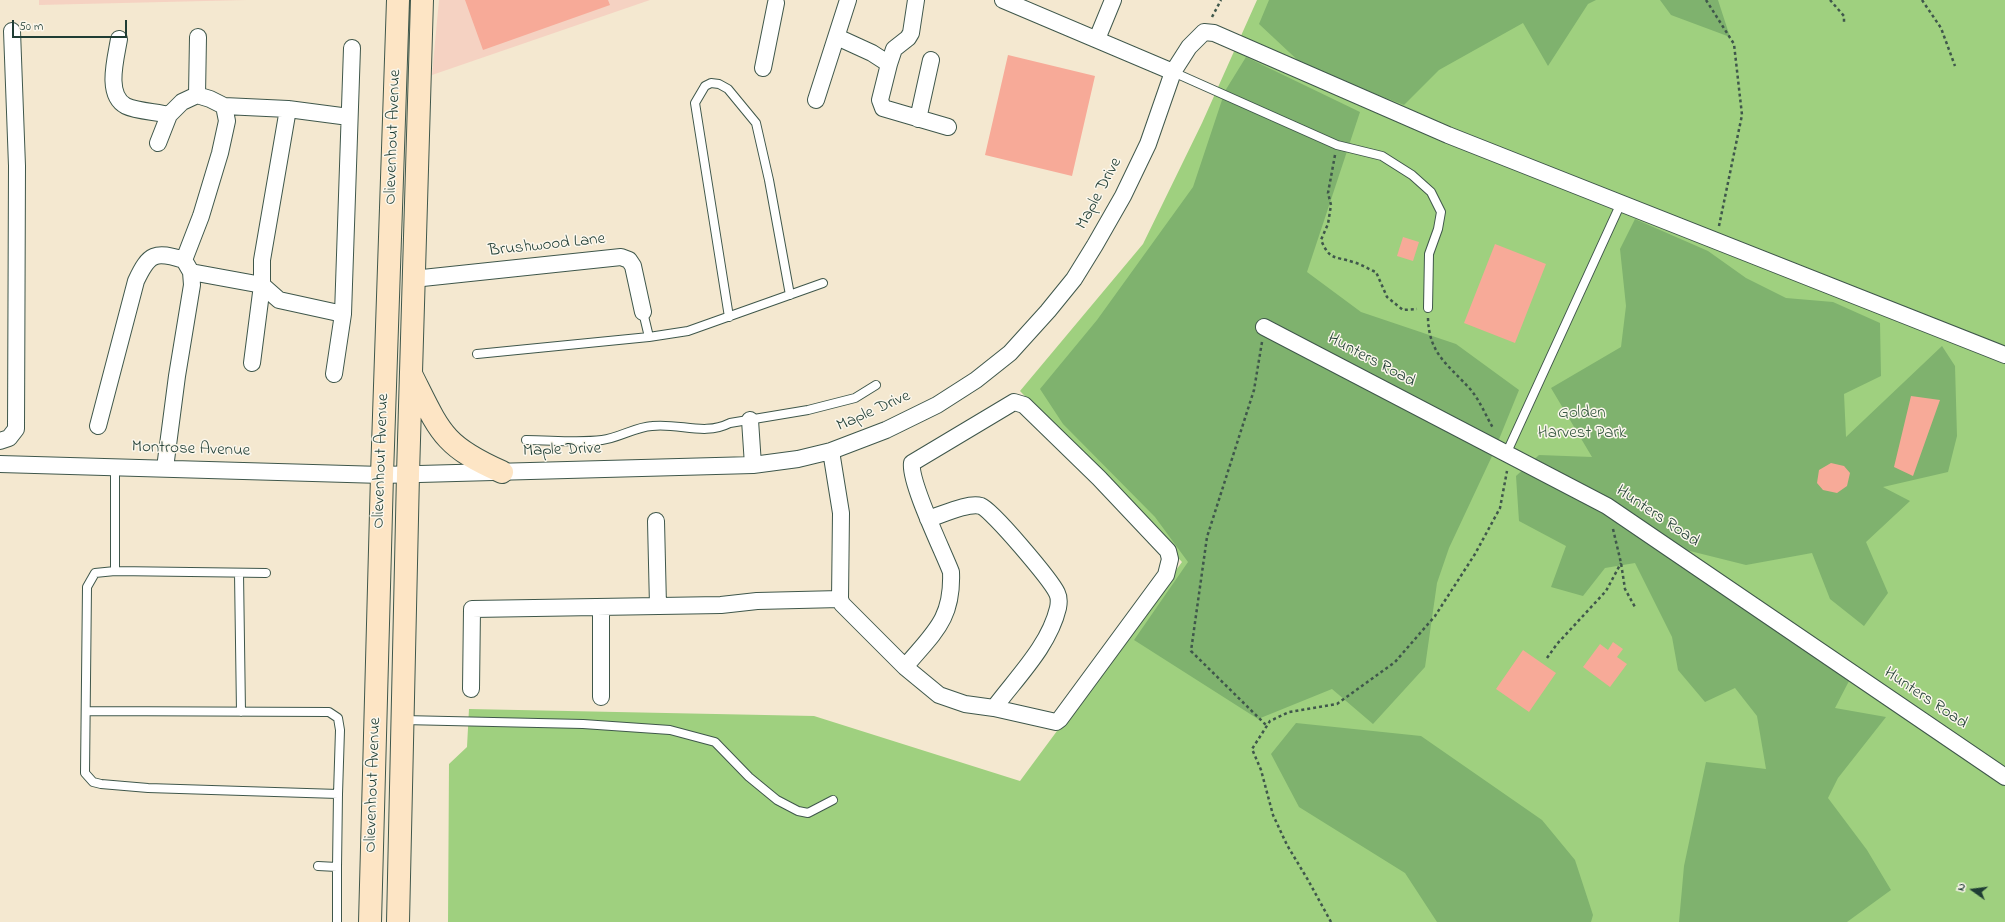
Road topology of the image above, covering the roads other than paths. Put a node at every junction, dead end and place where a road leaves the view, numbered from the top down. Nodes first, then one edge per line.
1 (398, 0) edge
2 (422, 0) edge
3 (848, 0) edge
4 (916, 0) edge
5 (1003, 0) edge
6 (1113, 0) edge
7 (774, 1) edge
8 (12, 30) dead end
9 (198, 37) dead end
10 (837, 37) junction
11 (119, 39) dead end
12 (1096, 39) junction
13 (352, 48) dead end
14 (931, 60) dead end
15 (890, 64) junction
16 (763, 68) dead end
17 (1173, 72) junction
18 (197, 95) junction
19 (816, 100) dead end
20 (224, 106) junction
21 (288, 109) junction
22 (169, 115) junction
23 (349, 117) junction
24 (918, 119) junction
25 (948, 127) dead end
26 (158, 143) dead end
27 (1620, 203) junction
28 (188, 266) junction
29 (413, 279) junction
30 (823, 283) dead end
31 (262, 285) junction
32 (790, 295) junction
33 (1428, 308) road end
34 (643, 312) joint
35 (343, 314) junction
36 (729, 317) junction
37 (1264, 327) road end
38 (649, 337) junction
39 (477, 354) dead end
40 (2005, 355) edge
41 (252, 362) dead end
42 (411, 373) junction
43 (334, 374) dead end
44 (876, 385) dead end
45 (750, 420) junction
46 (98, 426) dead end
47 (526, 440) dead end
48 (0, 441) edge
49 (831, 451) junction
50 (1507, 452) junction
51 (0, 464) edge
52 (753, 464) junction
53 (115, 467) junction
54 (165, 468) junction
55 (502, 472) junction
56 (382, 474) junction
57 (408, 474) junction
58 (928, 519) junction
59 (656, 521) dead end
60 (116, 571) junction
61 (239, 573) junction
62 (266, 573) dead end
63 (840, 599) junction
64 (658, 606) junction
65 (601, 607) junction
66 (905, 667) junction
67 (471, 689) dead end
68 (601, 697) dead end
69 (994, 708) junction
70 (86, 711) junction
71 (242, 712) junction
72 (402, 720) junction
73 (2005, 777) edge
74 (338, 794) junction
75 (833, 800) dead end
76 (318, 866) dead end
77 (336, 867) junction
78 (337, 922) edge
79 (370, 922) edge
80 (398, 922) edge

1 - 56 street, Olievenhout Avenue
2 - 29 street, Olievenhout Avenue
3 - 10 street
4 - 15 street
5 - 12 street
6 - 12 street
7 - 16 street
8 - 48 street
9 - 18 street
10 - 15 street
10 - 19 street
11 - 22 street
12 - 17 street
13 - 23 street
14 - 24 street
15 - 24 street
17 - 27 street
17 - 33 lane
17 - 49 street, Maple Drive
18 - 20 street
18 - 22 street
20 - 21 street
20 - 28 street
21 - 23 street
21 - 31 street
22 - 26 street
23 - 35 street
24 - 25 street
27 - 40 street
27 - 50 lane
28 - 31 street
28 - 46 street
28 - 54 street
29 - 34 street, Brushwood Lane
29 - 42 street, Olievenhout Avenue
30 - 32 lane
31 - 35 street
31 - 41 street
32 - 36 lane
32 - 36 lane
34 - 38 lane
35 - 43 street
36 - 38 lane
37 - 50 street, Hunters Road
38 - 39 lane
42 - 55 street
42 - 57 street, Olievenhout Avenue
44 - 45 lane
45 - 47 lane
45 - 52 street
49 - 52 street, Maple Drive
49 - 63 street
50 - 73 street, Hunters Road
51 - 53 street, Montrose Avenue
52 - 55 street, Maple Drive
53 - 54 street, Montrose Avenue
53 - 60 lane
54 - 56 street, Montrose Avenue
55 - 57 street, Maple Drive
56 - 57 street, Montrose Avenue
56 - 79 street, Olievenhout Avenue
57 - 72 street, Olievenhout Avenue
58 - 66 street
58 - 69 street
58 - 69 street
59 - 64 street
60 - 61 lane
60 - 70 lane
61 - 62 lane
61 - 71 lane
63 - 64 street
63 - 66 street
64 - 65 street
65 - 67 street
65 - 68 street
66 - 69 street
70 - 71 lane
70 - 74 lane
71 - 74 lane
72 - 75 lane
72 - 80 street, Olievenhout Avenue
74 - 77 lane
76 - 77 lane
77 - 78 lane

